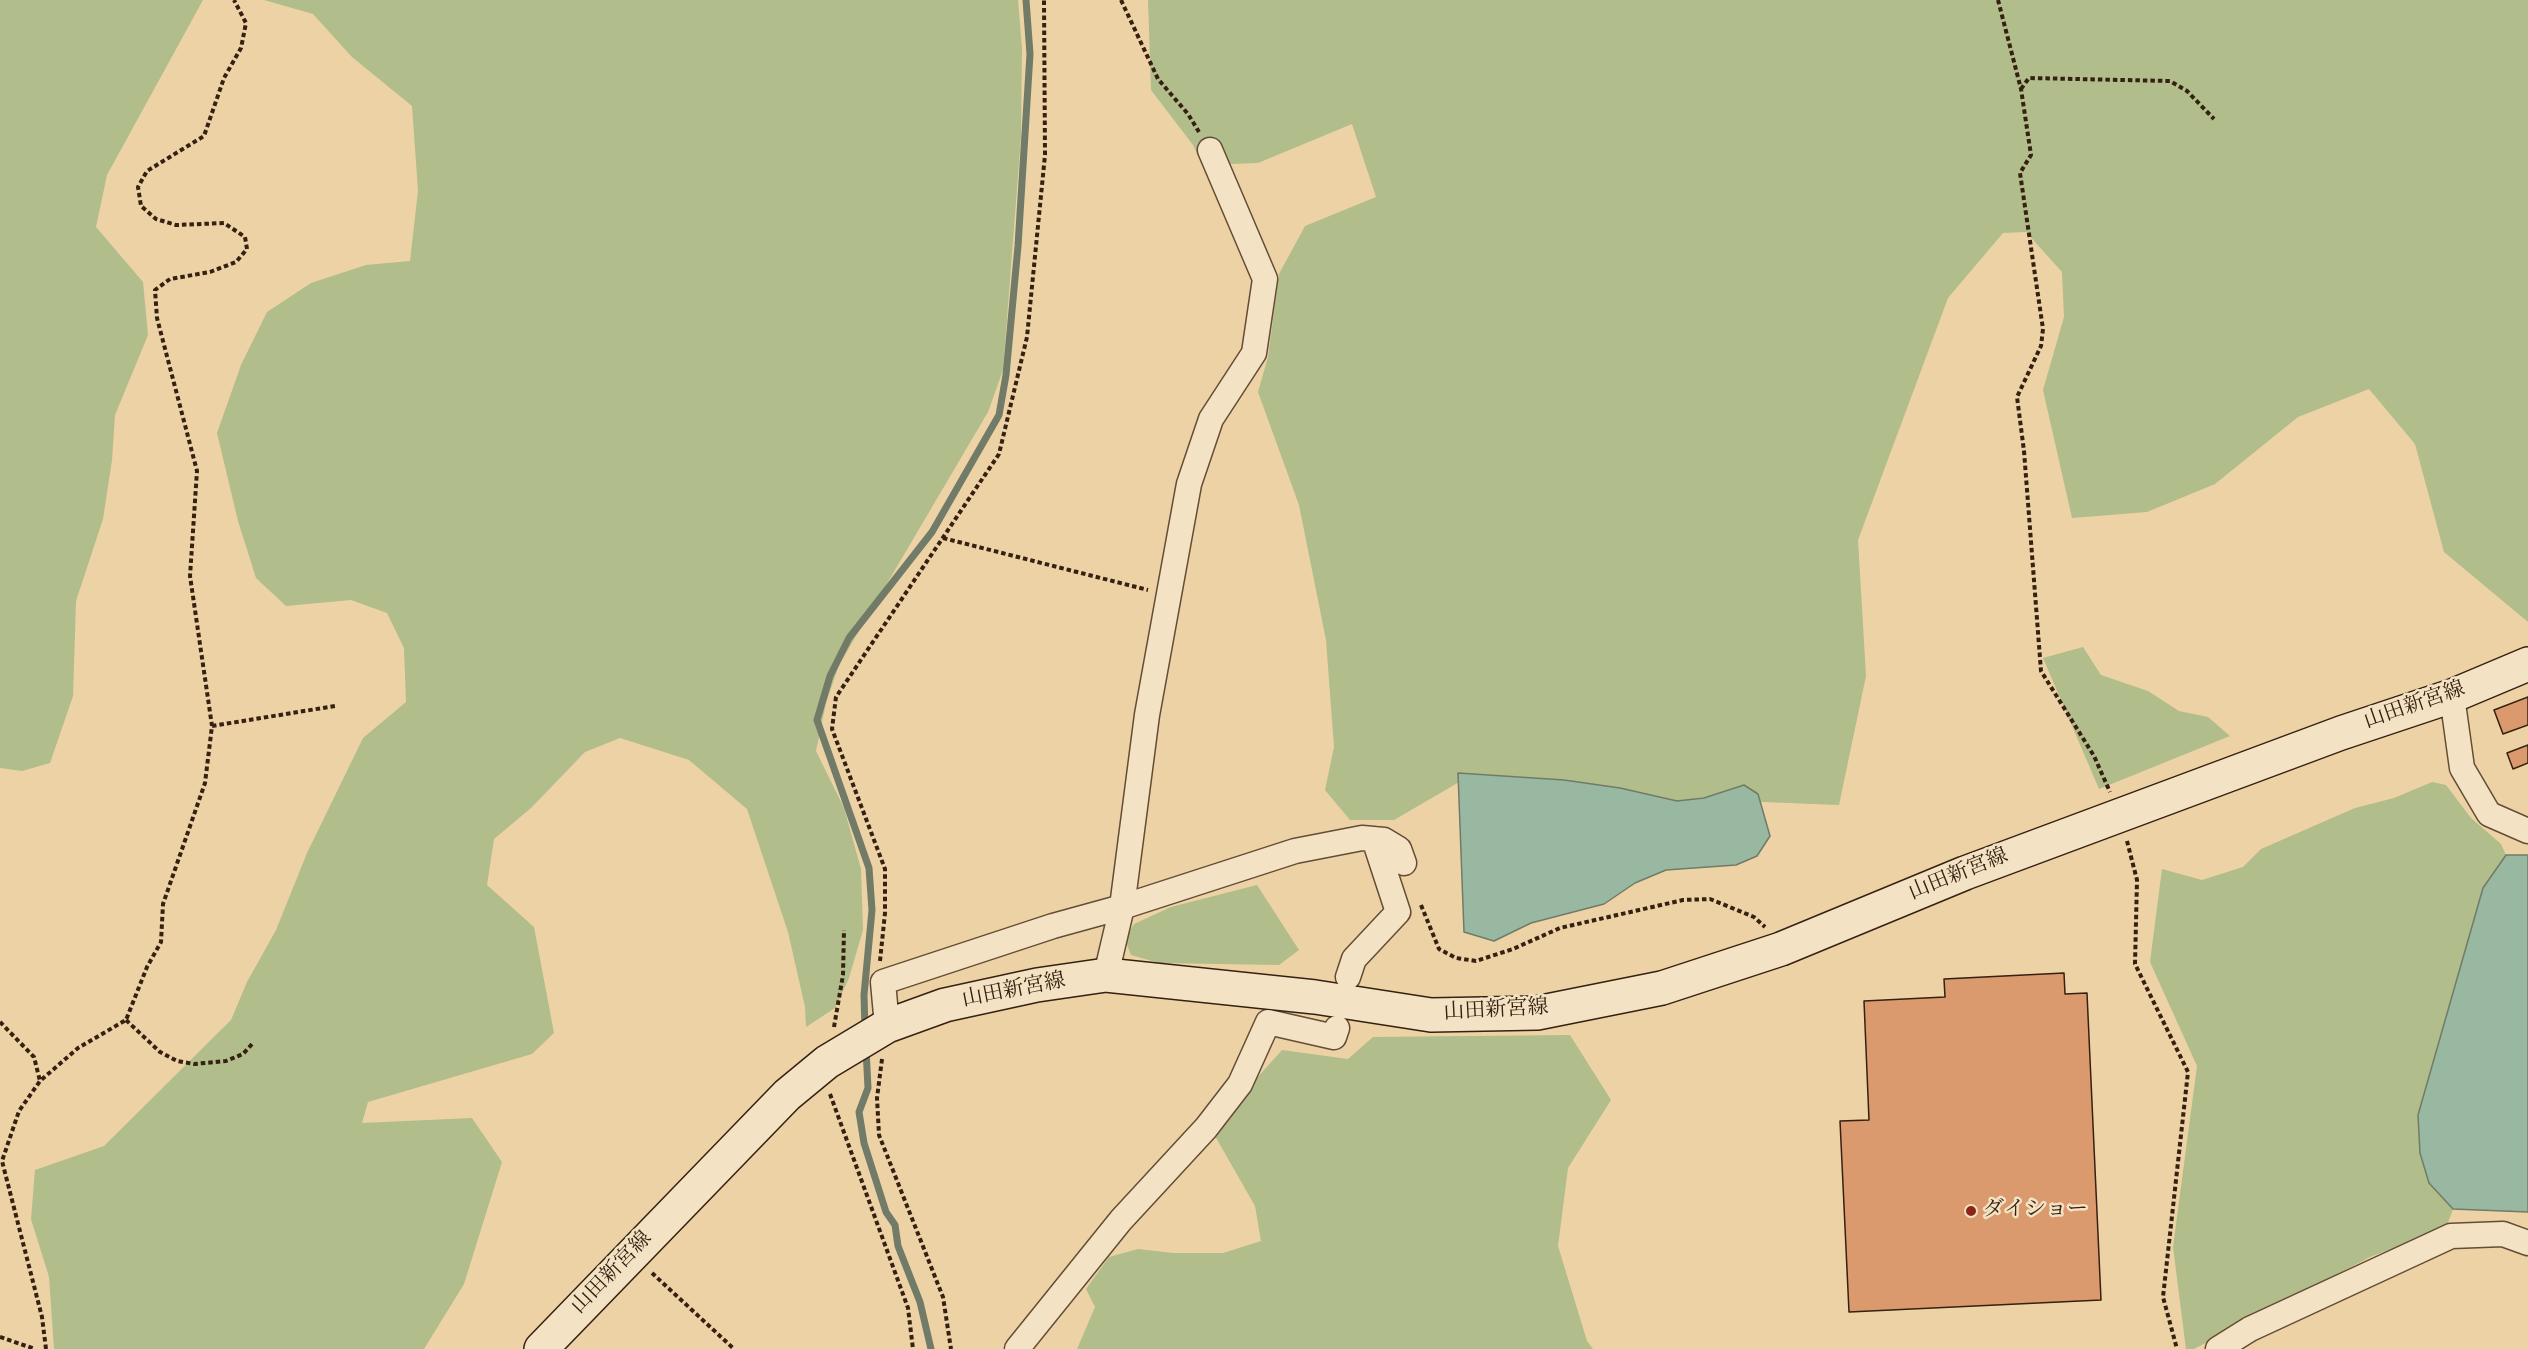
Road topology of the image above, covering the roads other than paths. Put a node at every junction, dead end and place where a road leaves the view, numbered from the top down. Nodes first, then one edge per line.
1 (1210, 150) road end
2 (2528, 664) edge
3 (2452, 696) junction
4 (2528, 831) edge
5 (1374, 839) junction
6 (1404, 863) road end
7 (1122, 907) junction
8 (1106, 975) junction
9 (1348, 977) dead end
10 (1337, 1028) dead end
11 (890, 1041) junction
12 (2528, 1243) edge
13 (541, 1349) edge
14 (1017, 1349) edge
15 (2218, 1349) edge

1 - 7 street
2 - 3 main road, 山田新宮線
3 - 4 street
3 - 8 main road, 山田新宮線
5 - 6 street
5 - 7 street
5 - 9 street
7 - 8 street
7 - 11 street
8 - 11 main road, 山田新宮線
10 - 14 street
11 - 13 main road, 山田新宮線
12 - 15 street

